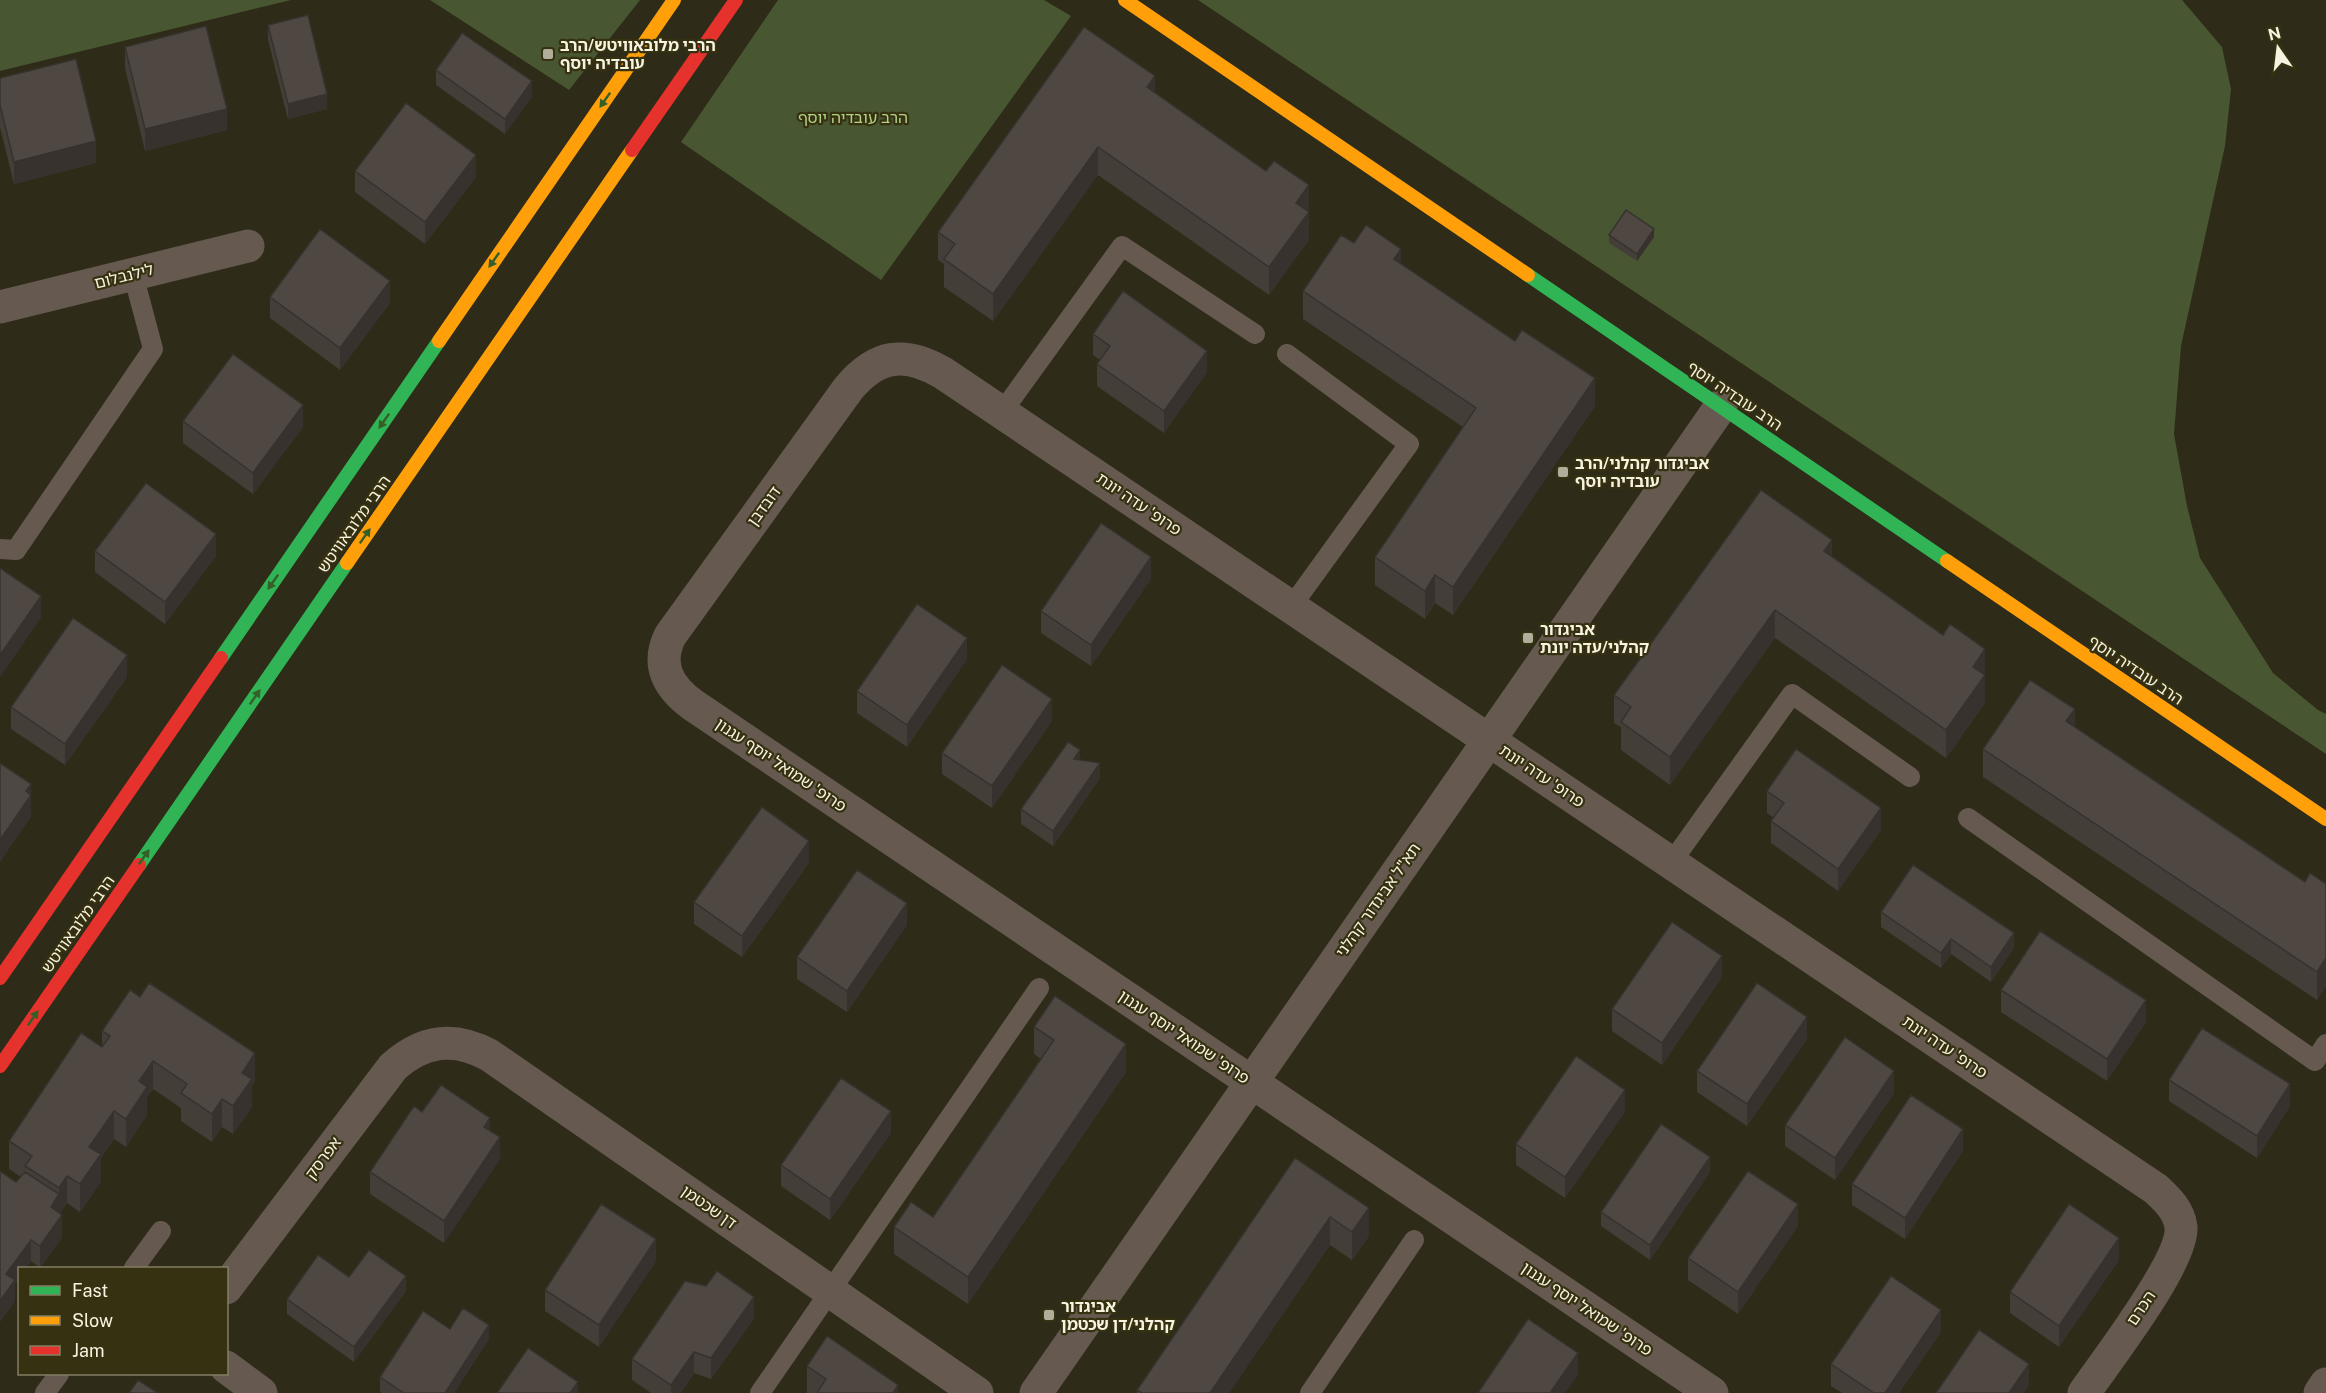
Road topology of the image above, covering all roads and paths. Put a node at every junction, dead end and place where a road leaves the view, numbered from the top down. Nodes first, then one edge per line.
1 (674, 0) edge
2 (736, 0) edge
3 (1125, 0) edge
4 (248, 246) dead end
5 (133, 274) junction
6 (0, 307) edge
7 (1255, 334) dead end
8 (1287, 354) dead end
9 (891, 359) joint
10 (1721, 406) junction
11 (1002, 412) junction
12 (0, 549) edge
13 (1291, 608) junction
14 (665, 672) joint
15 (1489, 740) junction
16 (1910, 777) dead end
17 (1968, 818) dead end
18 (2326, 819) edge
19 (1671, 863) junction
20 (0, 978) edge
21 (1039, 988) dead end
22 (433, 1044) joint
23 (2326, 1044) edge
24 (0, 1066) edge
25 (1251, 1083) junction
26 (2178, 1217) joint
27 (161, 1231) dead end
28 (1414, 1240) dead end
29 (135, 1267) edge
30 (228, 1285) edge
31 (830, 1291) junction
32 (228, 1368) edge
33 (58, 1375) edge
34 (2326, 1384) edge
35 (45, 1393) edge
36 (261, 1393) edge
37 (760, 1393) edge
38 (976, 1393) edge
39 (1036, 1393) edge
40 (1310, 1393) edge
41 (1712, 1393) edge
42 (2084, 1393) edge
43 (2320, 1393) edge

1 -> 20 main road, הרבי מלובאוויטש
24 -> 2 main road, הרבי מלובאוויטש
3 - 10 main road, הרב עובדיה יוסף
4 - 5 street, לילנבלום
5 - 6 street, לילנבלום
5 - 12 lane
7 - 11 lane
8 - 13 lane
9 - 11 street, פרופ' עדה יונת
9 - 14 street, דובדבן
10 - 15 street, תא"ל אביגדור קהלני
10 - 18 main road, הרב עובדיה יוסף
11 - 13 street, פרופ' עדה יונת
13 - 15 street, פרופ' עדה יונת
14 - 25 street, פרופ' שמואל יוסף עגנון
15 - 19 street, פרופ' עדה יונת
15 - 25 street, תא"ל אביגדור קהלני
16 - 19 lane
17 - 23 lane
19 - 26 street, פרופ' עדה יונת
21 - 31 lane
22 - 30 street, אפרסק
22 - 31 street, דן שכטמן
25 - 39 street, תא"ל אביגדור קהלני
25 - 41 street, פרופ' שמואל יוסף עגנון
26 - 42 street, הכרם
27 - 29 lane
28 - 40 lane
31 - 37 lane
31 - 38 street, דן שכטמן
32 - 36 street
33 - 35 lane
34 - 43 street

